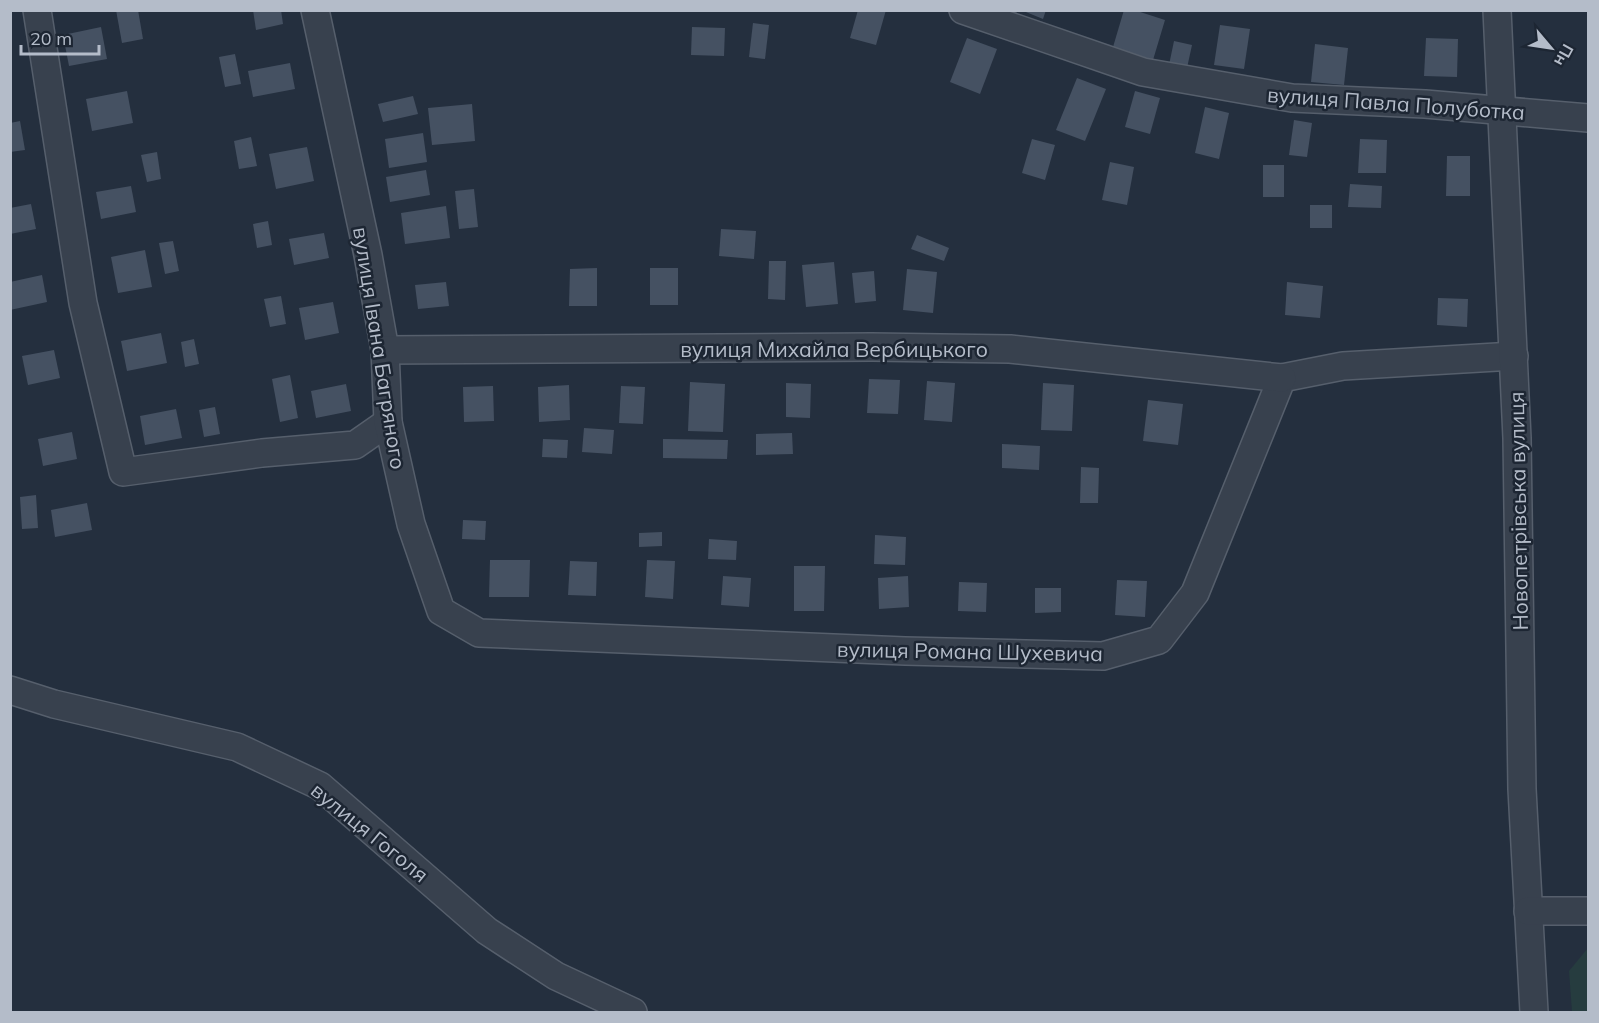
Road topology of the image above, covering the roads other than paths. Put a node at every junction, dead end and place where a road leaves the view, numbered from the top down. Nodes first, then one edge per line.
1 (38, 10) edge
2 (315, 10) edge
3 (963, 10) edge
4 (1497, 10) edge
5 (1502, 110) junction
6 (1588, 118) edge
7 (385, 350) junction
8 (1514, 356) junction
9 (1282, 378) junction
10 (388, 422) junction
11 (441, 611) joint
12 (10, 690) edge
13 (1528, 911) junction
14 (1588, 911) edge
15 (633, 1012) edge
16 (1534, 1012) edge

1 - 10 street
2 - 7 street, вулиця Івана Багряного
3 - 5 street, вулиця Павла Полуботка
4 - 5 street, Новопетрівська вулиця
5 - 6 street, вулиця Павла Полуботка
5 - 8 street, Новопетрівська вулиця
7 - 9 street, вулиця Михайла Вербицького
7 - 10 street, вулиця Івана Багряного
8 - 9 street
8 - 13 street, Новопетрівська вулиця
9 - 11 street, вулиця Романа Шухевича
10 - 11 street, вулиця Івана Багряного
12 - 15 street, вулиця Гоголя
13 - 14 street
13 - 16 street, Новопетрівська вулиця

